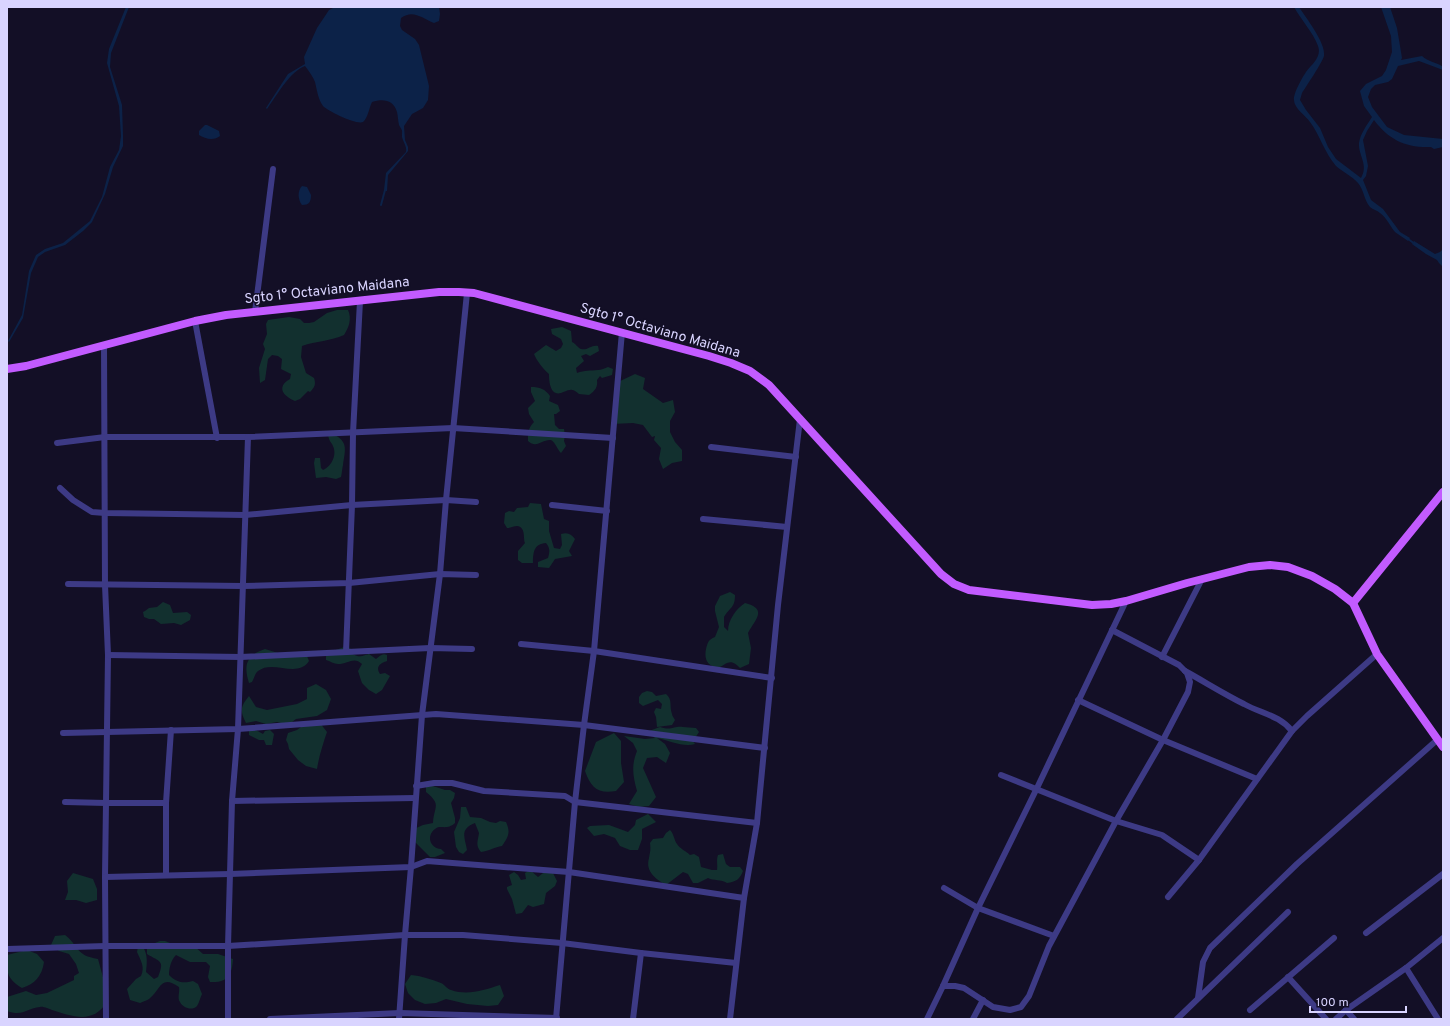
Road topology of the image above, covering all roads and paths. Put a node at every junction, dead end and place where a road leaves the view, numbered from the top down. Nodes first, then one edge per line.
1 (274, 169) dead end
2 (467, 293) junction
3 (360, 301) junction
4 (255, 312) junction
5 (195, 321) junction
6 (622, 332) junction
7 (104, 345) junction
8 (7, 369) edge
9 (800, 419) junction
10 (453, 428) junction
11 (353, 433) junction
12 (105, 437) junction
13 (218, 438) junction
14 (248, 438) junction
15 (613, 438) junction
16 (57, 443) dead end
17 (711, 447) dead end
18 (796, 457) junction
19 (60, 488) dead end
20 (1443, 492) edge
21 (446, 500) junction
22 (476, 502) dead end
23 (352, 505) junction
24 (552, 505) dead end
25 (607, 511) junction
26 (105, 513) junction
27 (245, 515) junction
28 (703, 519) dead end
29 (787, 527) junction
30 (440, 574) junction
31 (476, 574) dead end
32 (1202, 579) junction
33 (349, 582) junction
34 (68, 584) dead end
35 (105, 584) junction
36 (243, 586) junction
37 (1126, 601) junction
38 (1352, 602) junction
39 (1112, 630) junction
40 (522, 644) dead end
41 (430, 648) junction
42 (472, 648) dead end
43 (594, 651) junction
44 (346, 652) junction
45 (1377, 654) junction
46 (108, 655) junction
47 (241, 657) junction
48 (1162, 657) junction
49 (1182, 669) junction
50 (772, 678) junction
51 (1078, 700) junction
52 (422, 715) junction
53 (584, 725) junction
54 (238, 729) junction
55 (171, 730) junction
56 (1292, 731) junction
57 (106, 732) junction
58 (63, 733) dead end
59 (1163, 740) junction
60 (1437, 740) junction
61 (1443, 746) edge
62 (765, 748) junction
63 (1001, 775) dead end
64 (1257, 779) junction
65 (416, 786) junction
66 (1037, 788) junction
67 (415, 798) junction
68 (232, 801) junction
69 (65, 802) dead end
70 (575, 802) junction
71 (106, 803) junction
72 (166, 803) junction
73 (1116, 821) junction
74 (757, 823) junction
75 (1199, 860) junction
76 (411, 867) junction
77 (569, 872) junction
78 (230, 874) junction
79 (1443, 874) edge
80 (166, 875) junction
81 (105, 877) junction
82 (944, 888) dead end
83 (1168, 897) dead end
84 (744, 898) junction
85 (978, 908) junction
86 (1288, 912) dead end
87 (1366, 933) dead end
88 (405, 936) junction
89 (1054, 936) junction
90 (1334, 938) dead end
91 (1443, 938) edge
92 (562, 943) junction
93 (106, 946) junction
94 (228, 946) junction
95 (7, 949) edge
96 (641, 953) junction
97 (736, 963) junction
98 (1406, 968) junction
99 (1288, 977) junction
100 (943, 986) junction
101 (1198, 998) junction
102 (983, 1000) junction
103 (1250, 1010) dead end
104 (1346, 1010) junction
105 (400, 1016) edge
106 (556, 1018) edge
107 (106, 1019) edge
108 (228, 1019) edge
109 (270, 1019) edge
110 (633, 1019) edge
111 (730, 1019) edge
112 (927, 1019) edge
113 (973, 1019) edge
114 (1177, 1019) edge
115 (1326, 1019) edge
116 (1336, 1019) edge
117 (1354, 1019) edge
118 (1438, 1019) edge

1 - 4 street
2 - 3 main road, Sgto 1° Octaviano Maidana
2 - 6 main road, Sgto 1° Octaviano Maidana
2 - 10 street
3 - 4 main road, Sgto 1° Octaviano Maidana
3 - 11 street
4 - 5 main road, Sgto 1° Octaviano Maidana
5 - 7 main road, Sgto 1° Octaviano Maidana
5 - 13 street
6 - 9 main road, Sgto 1° Octaviano Maidana
6 - 15 street
7 - 8 main road, Sgto 1° Octaviano Maidana
7 - 12 street
9 - 18 street
9 - 37 main road, Sgto 1° Octaviano Maidana
10 - 11 street
10 - 15 street
10 - 21 street
11 - 14 street
11 - 23 street
12 - 13 street
12 - 16 street
12 - 26 street
13 - 14 street
14 - 27 street
15 - 25 street
17 - 18 street
18 - 29 street
19 - 26 street
20 - 38 main road
21 - 22 street
21 - 23 street
21 - 30 street
23 - 27 street
23 - 33 street
24 - 25 street
25 - 43 street
26 - 27 street
26 - 35 street
27 - 36 street
28 - 29 street
29 - 50 street
30 - 31 street
30 - 33 street
30 - 41 street
32 - 37 main road, Sgto 1° Octaviano Maidana
32 - 38 main road, Sgto 1° Octaviano Maidana
32 - 48 street
33 - 36 street
33 - 44 street
34 - 35 street
35 - 36 street
35 - 46 street
36 - 47 street
37 - 39 street
38 - 45 main road
39 - 48 street
39 - 51 street
40 - 43 street
41 - 42 street
41 - 44 street
41 - 52 street
43 - 50 street
43 - 53 street
44 - 47 street
45 - 56 street
45 - 60 main road
46 - 47 street
46 - 57 street
47 - 54 street
48 - 49 street
49 - 56 street
49 - 59 street
50 - 62 street
51 - 59 street
51 - 66 street
52 - 53 street
52 - 54 street
52 - 65 street
53 - 62 street
53 - 70 street
54 - 55 street
54 - 68 street
55 - 57 street
55 - 72 street
56 - 64 street
57 - 58 street
57 - 71 street
59 - 64 street
59 - 73 street
60 - 61 main road
60 - 101 street
62 - 74 street
63 - 66 street
64 - 75 street
65 - 67 street
65 - 70 street
66 - 73 street
66 - 85 street
67 - 68 street
67 - 76 street
68 - 78 street
69 - 71 street
70 - 74 street
70 - 77 street
71 - 72 street
71 - 81 street
72 - 80 street
73 - 75 street
73 - 89 street
74 - 84 street
75 - 83 street
76 - 77 street
76 - 78 street
76 - 88 street
77 - 84 street
77 - 92 street
78 - 80 street
78 - 94 street
79 - 87 street
80 - 81 street
81 - 93 street
82 - 85 street
84 - 97 street
85 - 89 street
85 - 100 street
86 - 101 street
88 - 92 street
88 - 94 street
88 - 105 street
89 - 102 street
90 - 99 street
91 - 98 street
92 - 96 street
92 - 106 street
93 - 94 street
93 - 95 street
93 - 107 street
94 - 108 street
96 - 97 street
96 - 110 street
97 - 111 street
98 - 104 street
98 - 118 street
99 - 103 street
99 - 115 street
100 - 102 street
100 - 112 street
101 - 114 street
102 - 113 street
104 - 116 street
104 - 117 street
105 - 106 street
105 - 109 street

